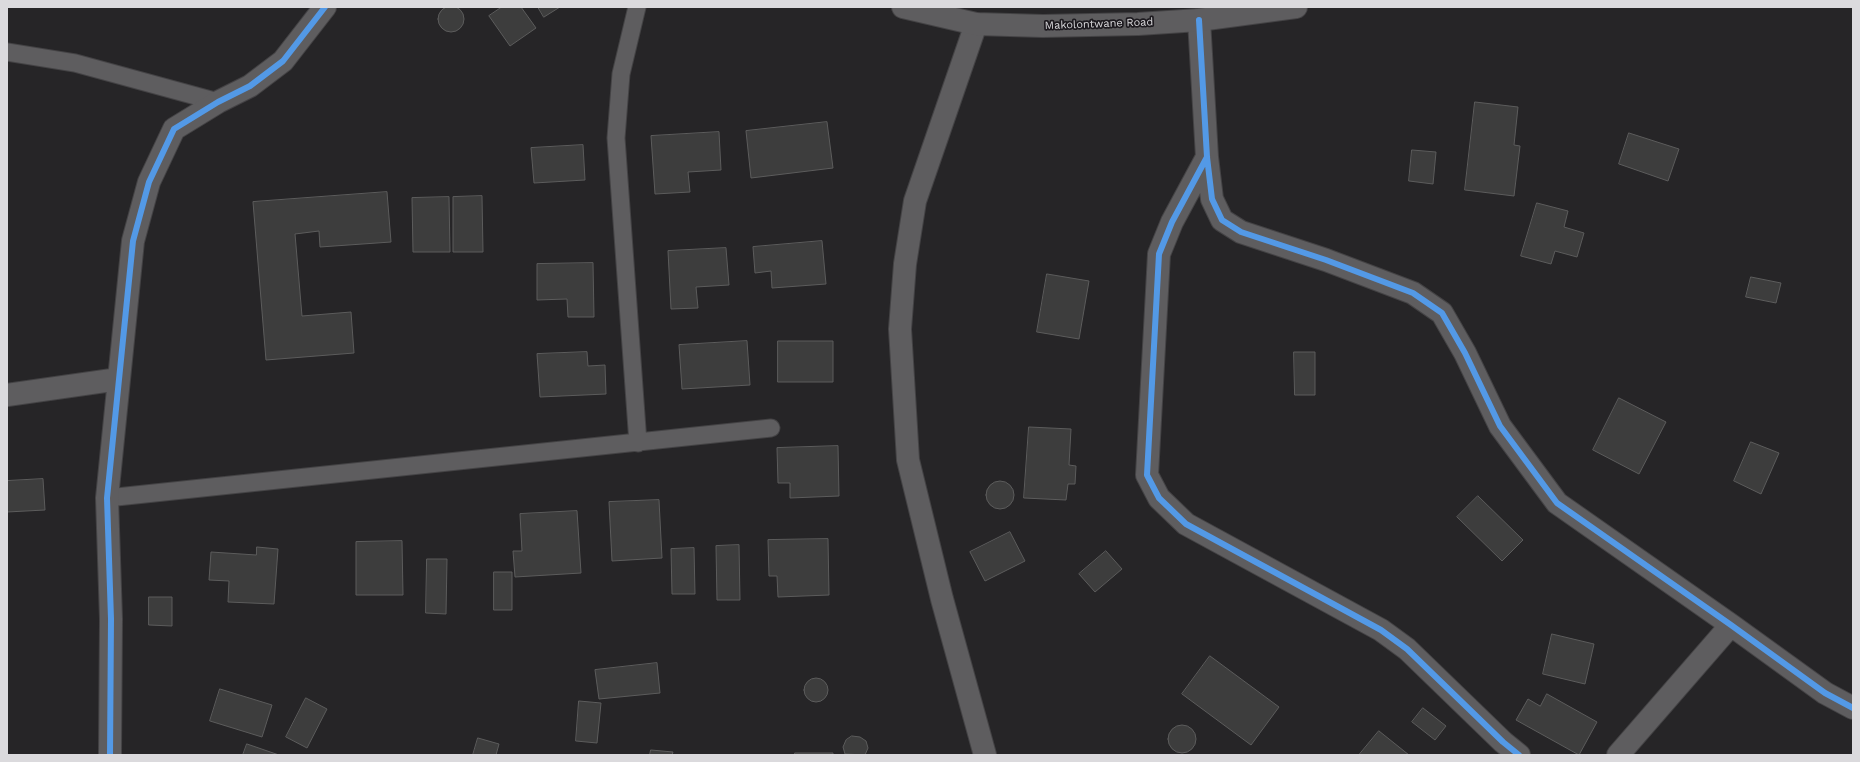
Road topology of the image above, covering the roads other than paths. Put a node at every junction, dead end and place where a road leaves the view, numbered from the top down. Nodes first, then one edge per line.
1 (325, 7) edge
2 (638, 7) edge
3 (903, 7) edge
4 (1294, 7) edge
5 (1199, 20) junction
6 (976, 24) junction
7 (7, 52) edge
8 (218, 102) junction
9 (1207, 157) junction
10 (119, 379) junction
11 (7, 395) edge
12 (771, 428) dead end
13 (638, 443) junction
14 (107, 498) junction
15 (1731, 624) junction
16 (1853, 708) edge
17 (110, 755) edge
18 (985, 755) edge
19 (1520, 755) edge
20 (1618, 755) edge

1 - 8 street
2 - 13 lane
3 - 6 street, Makolontwane Road
4 - 5 street, Makolontwane Road
5 - 6 street, Makolontwane Road
5 - 9 street
6 - 18 street
7 - 8 lane
8 - 10 street
9 - 15 street
9 - 19 street
10 - 11 street
10 - 14 street
12 - 13 lane
13 - 14 lane
14 - 17 street
15 - 16 street
15 - 20 street

